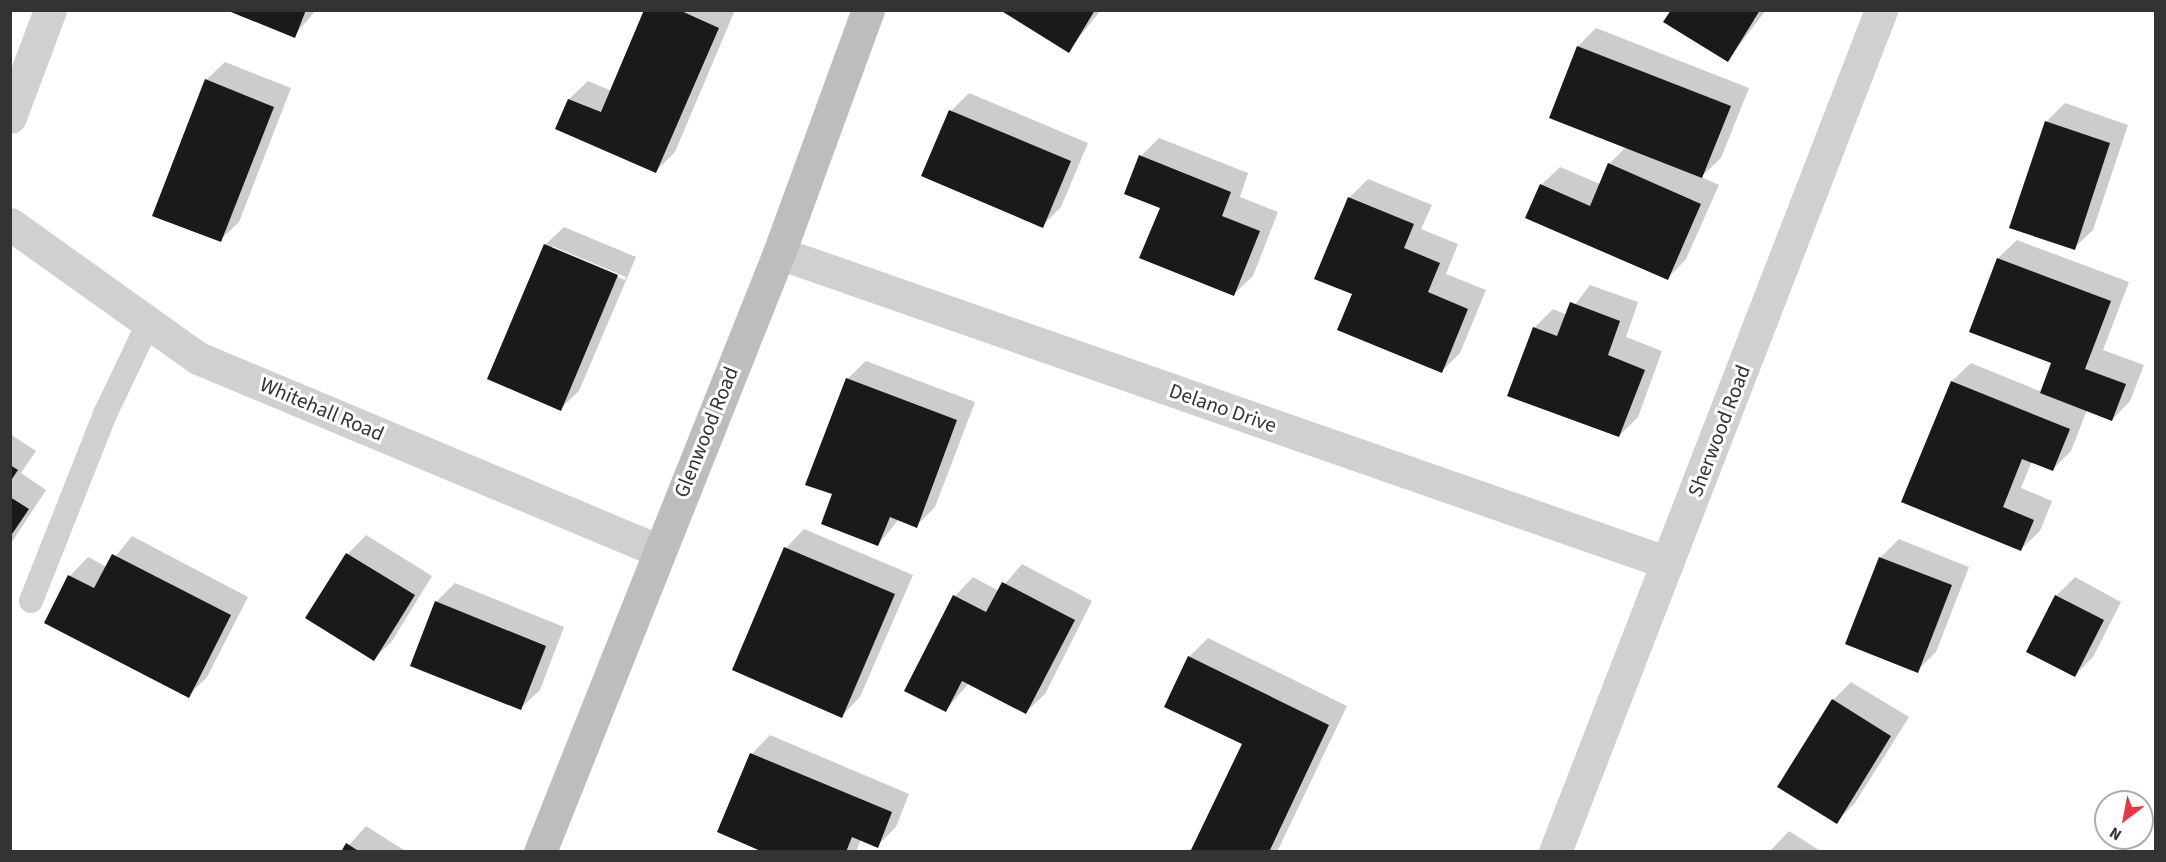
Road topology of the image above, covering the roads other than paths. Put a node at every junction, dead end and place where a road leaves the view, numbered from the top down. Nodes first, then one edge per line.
1 (50, 10) edge
2 (868, 10) edge
3 (1881, 10) edge
4 (10, 117) edge
5 (10, 224) edge
6 (779, 254) junction
7 (149, 322) junction
8 (658, 550) junction
9 (1668, 563) junction
10 (31, 601) dead end
11 (540, 852) edge
12 (1554, 852) edge

1 - 4 street
2 - 6 street, Glenwood Road
3 - 9 street, Sherwood Road
5 - 7 street, Whitehall Road
6 - 8 street, Glenwood Road
6 - 9 street, Delano Drive
7 - 8 street, Whitehall Road
7 - 10 lane
8 - 11 street, Glenwood Road
9 - 12 street, Sherwood Road

